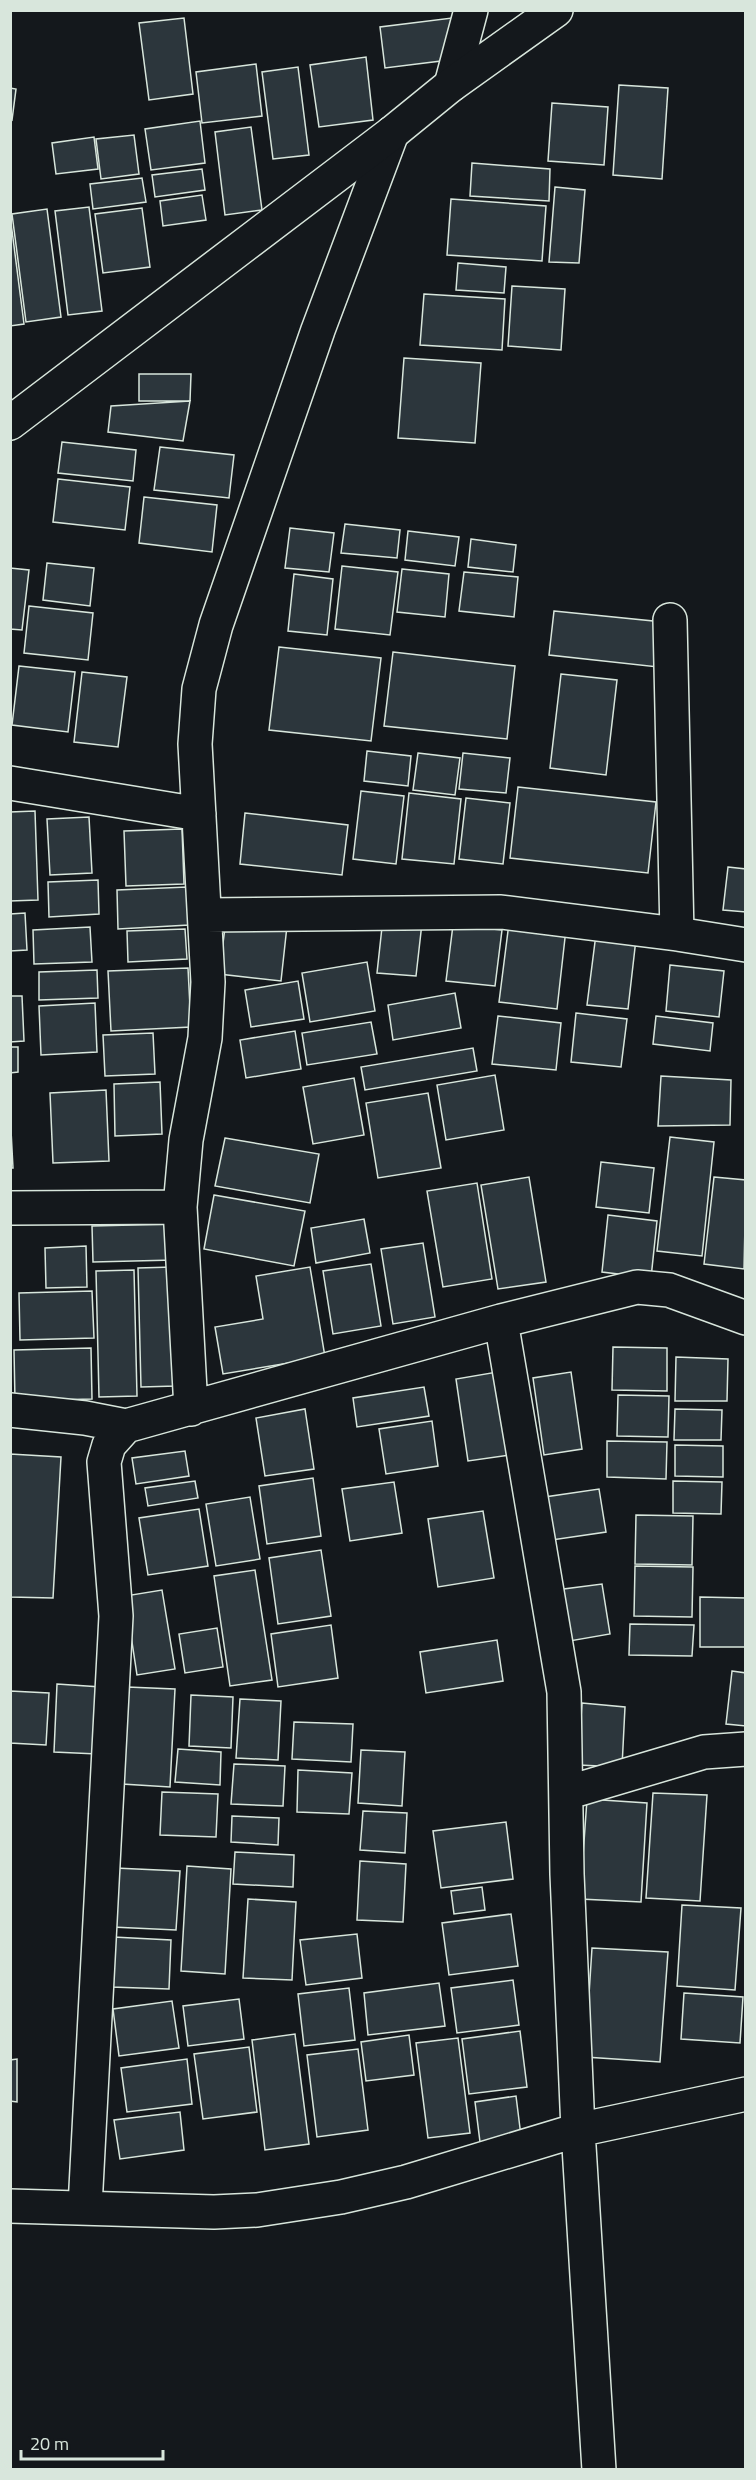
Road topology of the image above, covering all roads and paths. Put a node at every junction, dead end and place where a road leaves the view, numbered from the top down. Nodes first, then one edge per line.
1 (471, 10) edge
2 (556, 10) edge
3 (451, 85) junction
4 (392, 133) junction
5 (10, 423) edge
6 (670, 620) dead end
7 (10, 783) edge
8 (199, 814) junction
9 (206, 915) junction
10 (677, 934) junction
11 (746, 945) edge
12 (180, 1207) junction
13 (10, 1208) edge
14 (746, 1318) edge
15 (501, 1321) junction
16 (191, 1409) junction
17 (10, 1410) edge
18 (126, 1426) junction
19 (746, 1749) edge
20 (566, 1793) junction
21 (746, 2094) edge
22 (578, 2130) junction
23 (10, 2206) edge
24 (85, 2207) junction
25 (598, 2469) edge

1 - 3 street
2 - 3 street
3 - 4 street
4 - 5 street
4 - 8 street
6 - 10 street
7 - 8 street
8 - 9 street
9 - 10 street
9 - 12 street
10 - 11 street
12 - 13 street
12 - 16 street
14 - 15 street
15 - 16 street
15 - 20 street
16 - 18 street
17 - 18 street
18 - 24 street
19 - 20 street
20 - 22 street
21 - 22 street
22 - 24 street
22 - 25 street
23 - 24 street

